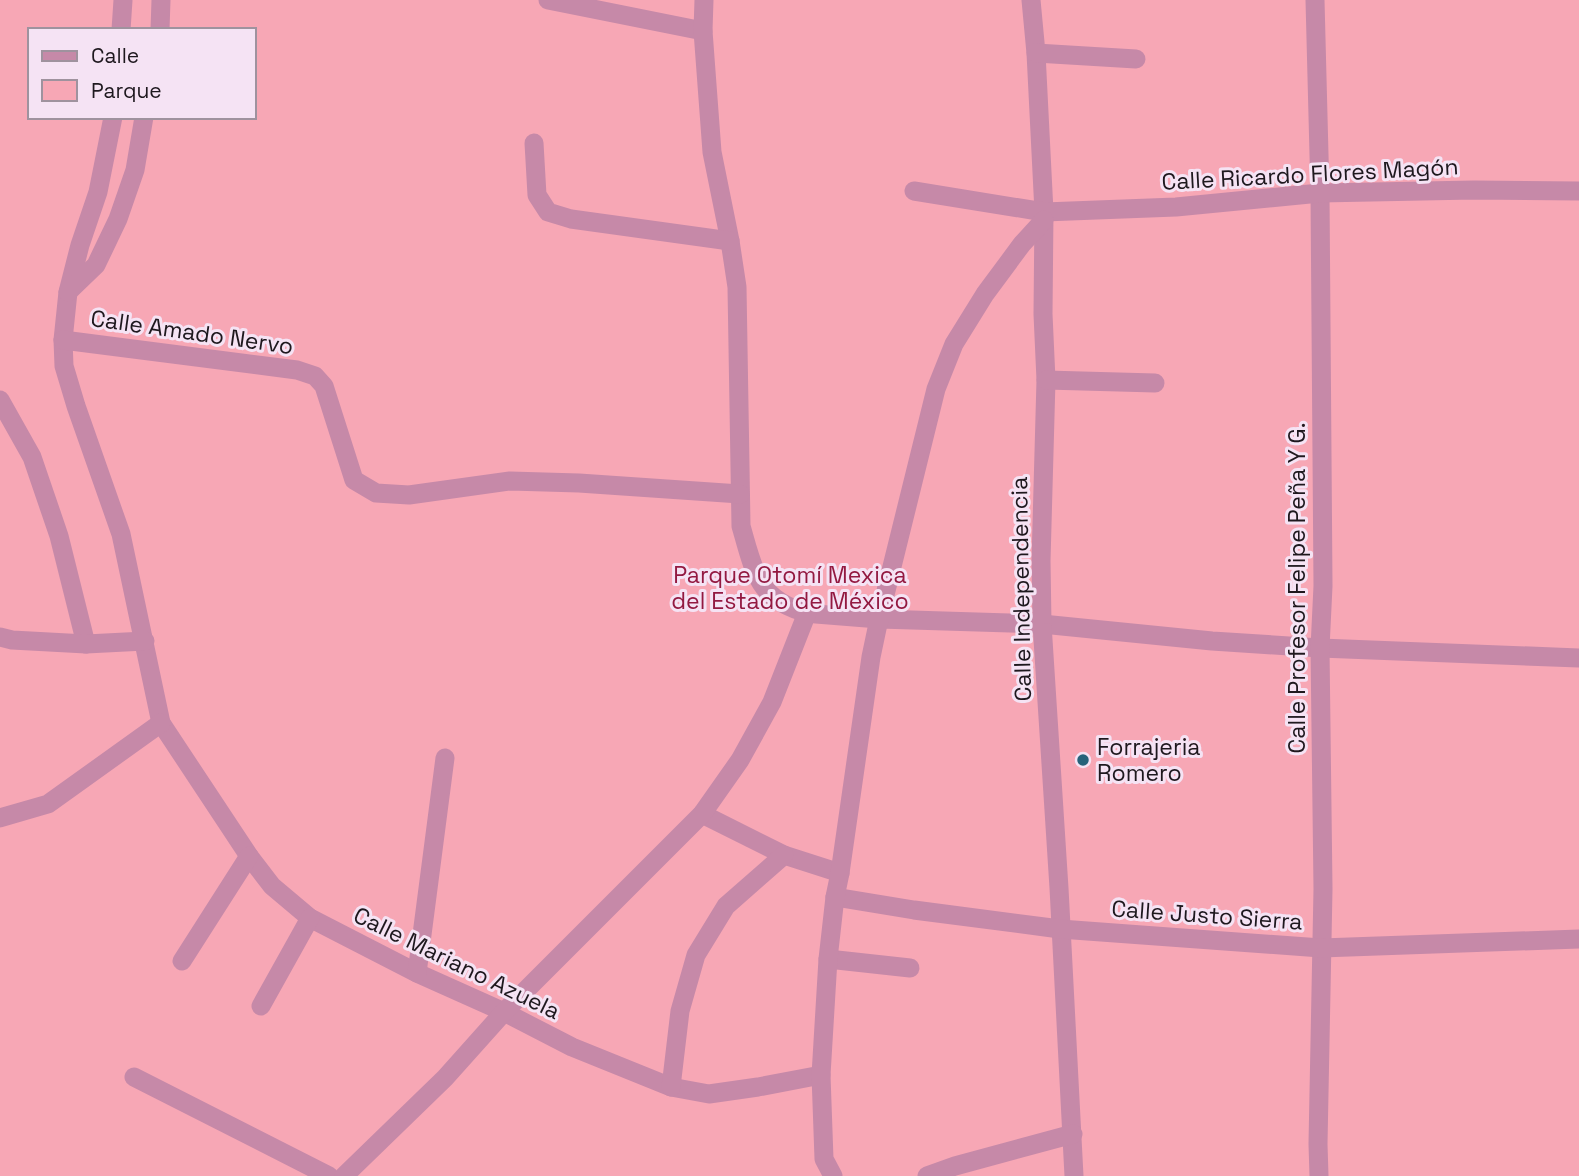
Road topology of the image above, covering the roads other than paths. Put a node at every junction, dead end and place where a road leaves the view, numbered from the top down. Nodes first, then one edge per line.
1 (123, 0) edge
2 (161, 0) edge
3 (548, 0) edge
4 (704, 0) edge
5 (1031, 0) edge
6 (1315, 0) edge
7 (121, 28) edge
8 (160, 28) edge
9 (703, 32) junction
10 (1036, 53) junction
11 (1136, 59) dead end
12 (113, 119) edge
13 (144, 119) edge
14 (534, 143) dead end
15 (914, 191) dead end
16 (1579, 191) edge
17 (1320, 193) junction
18 (1044, 216) junction
19 (730, 241) junction
20 (68, 292) junction
21 (62, 340) junction
22 (1046, 380) junction
23 (1155, 383) dead end
24 (0, 400) edge
25 (740, 494) junction
26 (807, 613) junction
27 (878, 619) junction
28 (1042, 624) junction
29 (0, 637) edge
30 (145, 641) junction
31 (86, 644) junction
32 (1320, 648) junction
33 (1576, 664) edge
34 (161, 723) junction
35 (445, 758) dead end
36 (702, 814) junction
37 (0, 818) edge
38 (784, 855) junction
39 (249, 856) junction
40 (840, 873) junction
41 (835, 897) junction
42 (310, 918) junction
43 (1060, 929) junction
44 (1579, 939) edge
45 (1321, 948) junction
46 (828, 959) junction
47 (182, 961) dead end
48 (910, 968) dead end
49 (417, 973) junction
50 (261, 1006) dead end
51 (504, 1012) junction
52 (821, 1075) junction
53 (134, 1077) dead end
54 (671, 1087) junction
55 (1073, 1134) junction
56 (329, 1176) edge
57 (344, 1176) edge
58 (833, 1176) edge
59 (928, 1176) edge
60 (1074, 1176) edge
61 (1319, 1176) edge

1 - 7 street
2 - 8 street
3 - 9 street
4 - 9 street
5 - 10 street, Calle Independencia
6 - 17 street, Calle Profesor Felipe Peña Y G.
9 - 19 street
10 - 11 street
10 - 18 street, Calle Independencia
12 - 20 street
13 - 20 street
14 - 19 street
15 - 18 street, Calle Ricardo Flores Magón
16 - 17 street, Calle Ricardo Flores Magón
17 - 18 street, Calle Ricardo Flores Magón
17 - 32 street, Calle Profesor Felipe Peña Y G.
18 - 22 street, Calle Independencia
18 - 27 street
19 - 25 street
20 - 21 street
21 - 25 street, Calle Amado Nervo
21 - 30 street
22 - 23 street
22 - 28 street, Calle Independencia
24 - 31 street
25 - 26 street
26 - 27 street
26 - 36 street
27 - 28 street
27 - 40 street
28 - 32 street
28 - 43 street, Calle Independencia
29 - 31 street
30 - 31 street
30 - 34 street
32 - 33 street
32 - 45 street, Calle Profesor Felipe Peña Y G.
34 - 37 street
34 - 39 street, Calle Mariano Azuela
35 - 49 street
36 - 38 street
36 - 51 street
38 - 40 street
38 - 54 street
39 - 42 street, Calle Mariano Azuela
39 - 47 street
40 - 41 street
41 - 43 street, Calle Justo Sierra
41 - 46 street
42 - 49 street, Calle Mariano Azuela
42 - 50 street
43 - 45 street, Calle Justo Sierra
43 - 55 street, Calle Independencia
44 - 45 street, Calle Justo Sierra
45 - 61 street, Calle Profesor Felipe Peña Y G.
46 - 48 street
46 - 52 street
49 - 51 street, Calle Mariano Azuela
51 - 54 street, Calle Mariano Azuela
51 - 57 street
52 - 54 street, Calle Mariano Azuela
52 - 58 street
53 - 56 street
55 - 59 street
55 - 60 street, Calle Independencia

